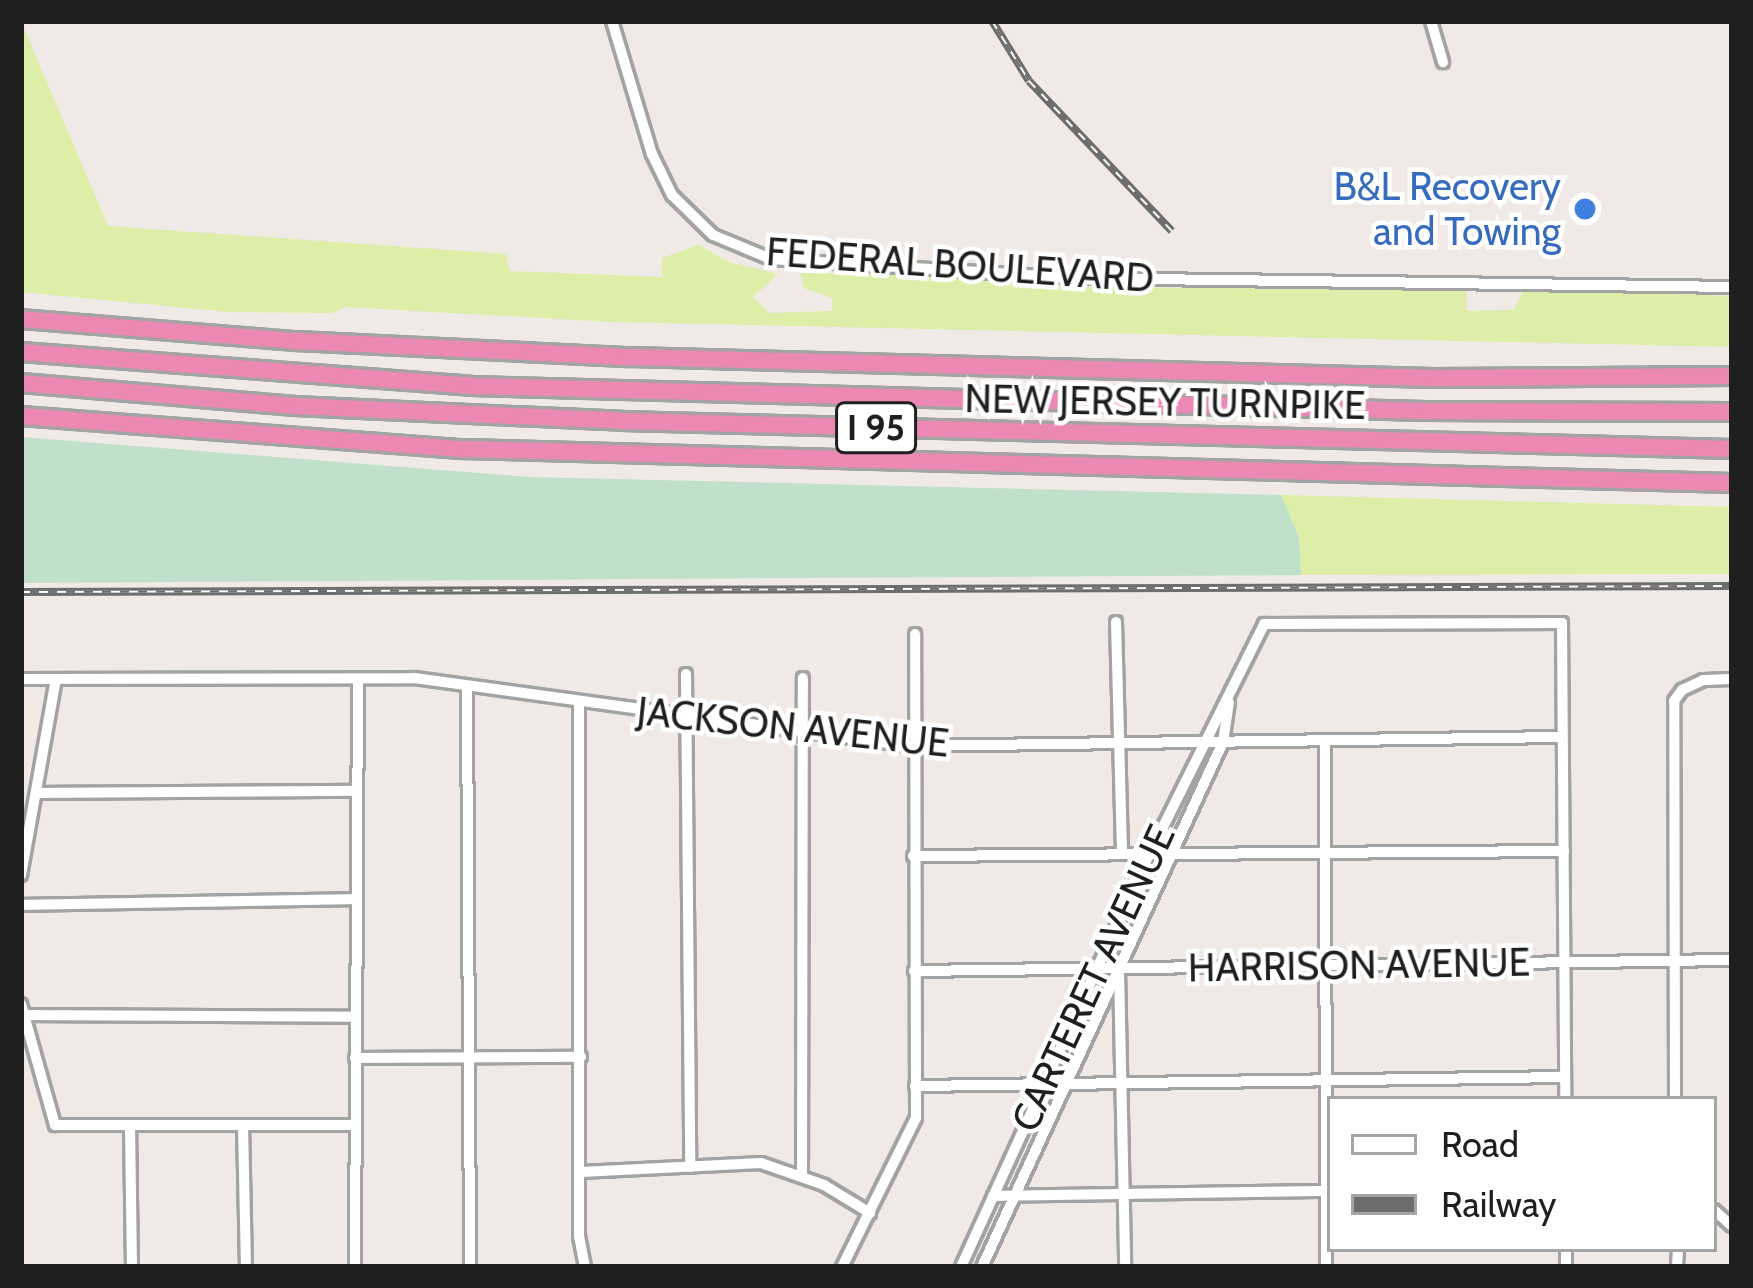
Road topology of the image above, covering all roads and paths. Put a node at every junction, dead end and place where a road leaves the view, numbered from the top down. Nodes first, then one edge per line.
1 (613, 21) edge
2 (1431, 21) edge
3 (1443, 62) dead end
4 (1732, 286) edge
5 (21, 319) edge
6 (21, 352) edge
7 (1732, 376) edge
8 (21, 382) edge
9 (1732, 412) edge
10 (21, 416) edge
11 (1732, 449) edge
12 (1732, 483) edge
13 (1116, 622) dead end
14 (915, 634) dead end
15 (686, 674) dead end
16 (803, 678) dead end
17 (24, 679) edge
18 (56, 679) junction
19 (358, 679) junction
20 (1732, 679) edge
21 (467, 687) junction
22 (1230, 693) junction
23 (579, 704) junction
24 (687, 718) junction
25 (801, 733) junction
26 (1562, 737) junction
27 (1324, 741) junction
28 (1203, 742) junction
29 (1223, 742) junction
30 (1119, 743) junction
31 (912, 746) junction
32 (357, 790) junction
33 (37, 793) junction
34 (1564, 850) junction
35 (1150, 853) junction
36 (1171, 853) junction
37 (1325, 853) junction
38 (1122, 854) junction
39 (913, 856) junction
40 (21, 875) edge
41 (356, 899) junction
42 (21, 905) edge
43 (1732, 960) edge
44 (1676, 961) junction
45 (1565, 962) junction
46 (1325, 963) junction
47 (1099, 970) junction
48 (1119, 970) junction
49 (914, 971) junction
50 (22, 1009) edge
51 (356, 1017) junction
52 (580, 1057) junction
53 (356, 1058) junction
54 (466, 1058) junction
55 (1326, 1077) junction
56 (1565, 1077) junction
57 (1046, 1082) junction
58 (1066, 1082) junction
59 (1125, 1083) junction
60 (915, 1085) junction
61 (1565, 1096) edge
62 (1675, 1096) edge
63 (130, 1125) junction
64 (243, 1125) junction
65 (355, 1125) junction
66 (1327, 1134) edge
67 (690, 1167) junction
68 (581, 1172) junction
69 (802, 1177) junction
70 (1327, 1191) edge
71 (1125, 1195) junction
72 (993, 1196) junction
73 (1015, 1196) junction
74 (870, 1213) junction
75 (1327, 1229) edge
76 (132, 1267) edge
77 (246, 1267) edge
78 (356, 1267) edge
79 (470, 1267) edge
80 (586, 1267) edge
81 (842, 1267) edge
82 (961, 1267) edge
83 (982, 1267) edge
84 (1125, 1267) edge
85 (1326, 1267) edge

1 - 4 street, FEDERAL BOULEVARD
2 - 3 street
5 - 7 highway, NEW JERSEY TURNPIKE / I 95
6 - 9 highway, NEW JERSEY TURNPIKE / I 95
8 - 11 highway, NEW JERSEY TURNPIKE / I 95
10 - 12 highway, NEW JERSEY TURNPIKE / I 95
13 - 30 street
14 - 31 street
15 - 24 street
16 - 25 street
17 - 18 street, JACKSON AVENUE
18 - 19 street, JACKSON AVENUE
18 - 33 street
19 - 21 street, JACKSON AVENUE
19 - 32 street
20 - 44 street
21 - 23 street, JACKSON AVENUE
21 - 54 street
22 - 26 street, CARTERET AVENUE
22 - 28 street, CARTERET AVENUE
22 - 29 street, CARTERET AVENUE
23 - 24 street, JACKSON AVENUE
23 - 52 street
24 - 25 street, JACKSON AVENUE
24 - 67 street
25 - 31 street, JACKSON AVENUE
25 - 69 street
26 - 27 street, JACKSON AVENUE
26 - 34 street
27 - 29 street, JACKSON AVENUE
27 - 37 street
28 - 29 street, JACKSON AVENUE
28 - 30 street, JACKSON AVENUE
28 - 35 street, CARTERET AVENUE
29 - 36 street, CARTERET AVENUE
30 - 31 street, JACKSON AVENUE
30 - 38 street
31 - 39 street
32 - 33 street
32 - 41 street
33 - 40 street
34 - 37 street
34 - 45 street
35 - 36 street
35 - 38 street
35 - 47 street, CARTERET AVENUE
36 - 37 street
36 - 48 street, CARTERET AVENUE
37 - 46 street
38 - 39 street
39 - 49 street
41 - 42 street
41 - 51 street
43 - 44 street, HARRISON AVENUE
44 - 45 street, HARRISON AVENUE
44 - 62 street
45 - 46 street, HARRISON AVENUE
45 - 56 street
46 - 48 street, HARRISON AVENUE
46 - 55 street
47 - 48 street, HARRISON AVENUE
47 - 49 street, HARRISON AVENUE
47 - 57 street, CARTERET AVENUE
48 - 58 street, CARTERET AVENUE
48 - 59 street
49 - 60 street
50 - 51 street
50 - 63 street
51 - 53 street
52 - 54 street
52 - 68 street
53 - 54 street
53 - 65 street
54 - 79 street
55 - 56 street
55 - 59 street
55 - 66 street
56 - 61 street
57 - 58 street
57 - 60 street
57 - 72 street, CARTERET AVENUE
58 - 59 street
58 - 73 street, CARTERET AVENUE
59 - 71 street
60 - 74 street
63 - 64 street
63 - 76 street
64 - 65 street
64 - 77 street
65 - 78 street
67 - 68 street
67 - 69 street
68 - 80 street
69 - 74 street
70 - 71 street
71 - 73 street
71 - 84 street
72 - 73 street
72 - 82 street, CARTERET AVENUE
73 - 83 street, CARTERET AVENUE
74 - 81 street
75 - 85 street

